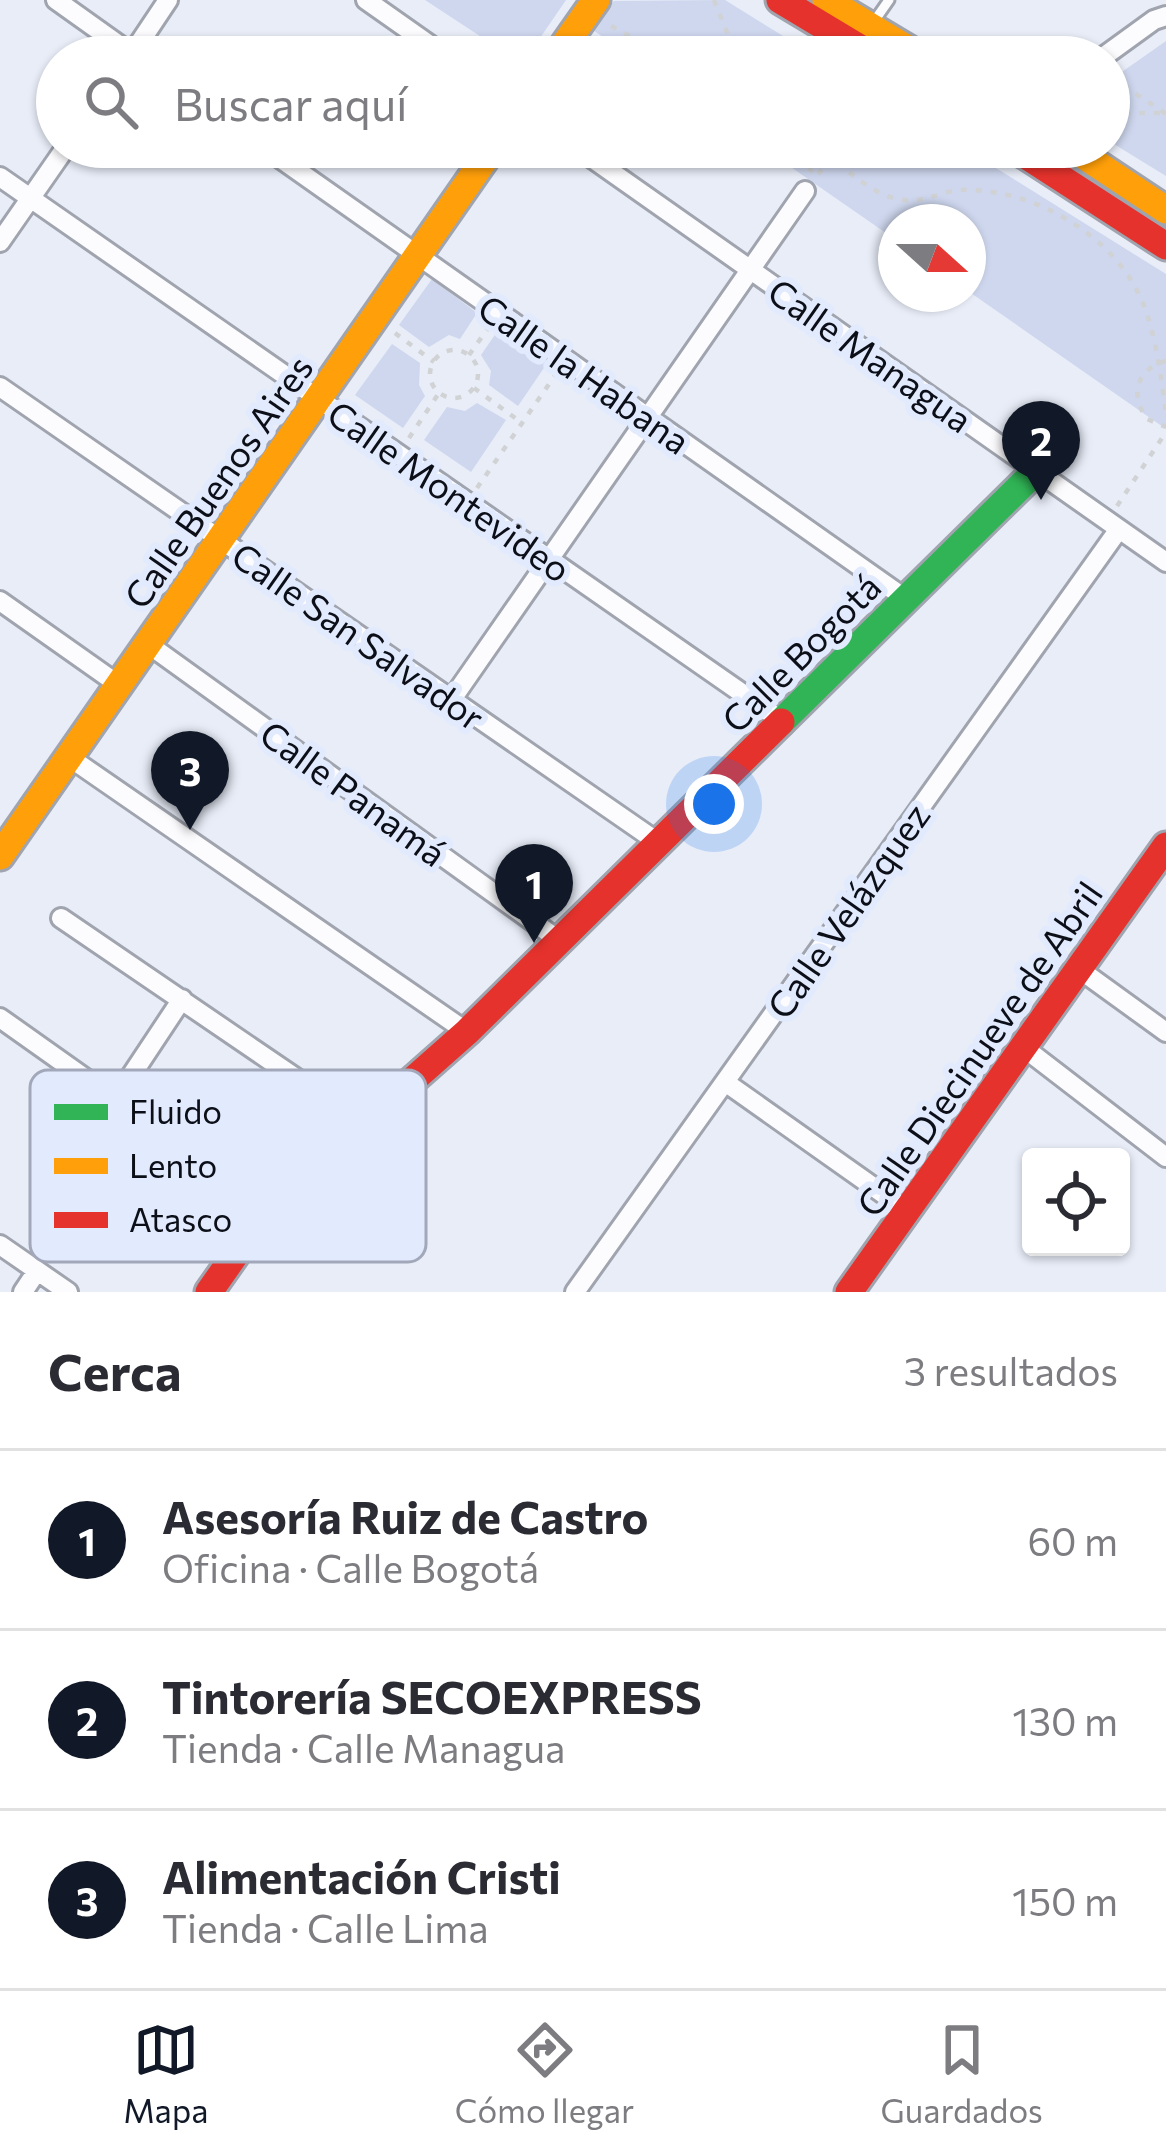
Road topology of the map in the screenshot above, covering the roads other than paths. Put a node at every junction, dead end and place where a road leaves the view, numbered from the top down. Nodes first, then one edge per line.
1 (56, 0) edge
2 (168, 0) edge
3 (366, 0) edge
4 (780, 0) edge
5 (826, 0) edge
6 (889, 0) edge
7 (591, 6) edge
8 (1166, 16) edge
9 (870, 28) junction
10 (106, 36) edge
11 (146, 36) edge
12 (417, 36) edge
13 (570, 36) edge
14 (840, 36) edge
15 (884, 36) edge
16 (1130, 37) edge
17 (52, 168) edge
18 (294, 168) edge
19 (479, 168) edge
20 (606, 168) edge
21 (1045, 168) edge
22 (1103, 168) edge
23 (0, 177) edge
24 (805, 191) dead end
25 (31, 198) junction
26 (1166, 210) edge
27 (0, 242) edge
28 (1166, 246) edge
29 (418, 255) junction
30 (749, 269) junction
31 (0, 388) edge
32 (319, 398) junction
33 (647, 417) junction
34 (1036, 471) junction
35 (1112, 524) junction
36 (220, 539) junction
37 (549, 559) junction
38 (1166, 562) edge
39 (905, 599) junction
40 (0, 601) edge
41 (148, 644) junction
42 (119, 685) junction
43 (452, 699) junction
44 (782, 721) junction
45 (69, 757) junction
46 (9, 823) edge
47 (658, 843) junction
48 (1166, 846) edge
49 (0, 856) edge
50 (62, 918) dead end
51 (560, 941) junction
52 (1079, 969) junction
53 (182, 999) junction
54 (0, 1018) edge
55 (467, 1032) junction
56 (1166, 1032) edge
57 (1023, 1047) junction
58 (73, 1070) edge
59 (135, 1070) edge
60 (284, 1070) edge
61 (424, 1070) edge
62 (725, 1082) junction
63 (1166, 1157) edge
64 (906, 1210) junction
65 (0, 1245) edge
66 (230, 1262) edge
67 (37, 1271) junction
68 (22, 1292) edge
69 (68, 1292) edge
70 (209, 1292) edge
71 (575, 1292) edge
72 (849, 1292) edge

1 - 10 street
2 - 11 street
3 - 12 street
4 - 14 street
5 - 9 street
6 - 9 lane
7 - 13 street
8 - 16 street
9 - 15 street
17 - 25 street
18 - 29 street, Calle la Habana
19 - 29 street, Calle Buenos Aires
20 - 30 street, Calle Managua
21 - 28 street
22 - 26 street
23 - 25 street, Calle Montevideo
24 - 30 street
25 - 27 street
25 - 32 street, Calle Montevideo
29 - 32 street, Calle Buenos Aires
29 - 33 street, Calle la Habana
30 - 33 street
30 - 34 street, Calle Managua
31 - 36 street, Calle San Salvador
32 - 36 street, Calle Buenos Aires
32 - 37 street, Calle Montevideo
33 - 37 street
33 - 39 street, Calle la Habana
34 - 35 street, Calle Managua
34 - 39 street, Calle Bogotá
35 - 38 street, Calle Managua
35 - 62 street, Calle Velázquez
36 - 41 street, Calle Buenos Aires
36 - 43 street, Calle San Salvador
37 - 43 street
37 - 44 street, Calle Montevideo
39 - 44 street, Calle Bogotá
40 - 42 street
41 - 42 street, Calle Buenos Aires
41 - 51 street, Calle Panamá
42 - 45 street, Calle Buenos Aires
43 - 47 street, Calle San Salvador
44 - 47 street, Calle Bogotá
45 - 46 street, Calle Buenos Aires
45 - 55 street
46 - 49 street, Calle Buenos Aires
47 - 51 street, Calle Bogotá
48 - 52 street, Calle Diecinueve de Abril
50 - 53 street
51 - 55 street, Calle Bogotá
52 - 56 street
52 - 57 street, Calle Diecinueve de Abril
53 - 59 street
53 - 60 street
54 - 58 street
55 - 61 street, Calle Bogotá
57 - 63 street
57 - 64 street, Calle Diecinueve de Abril
62 - 64 street
62 - 71 street, Calle Velázquez
64 - 72 street, Calle Diecinueve de Abril
65 - 67 street
66 - 70 street, Calle Bogotá
67 - 68 street
67 - 69 street

